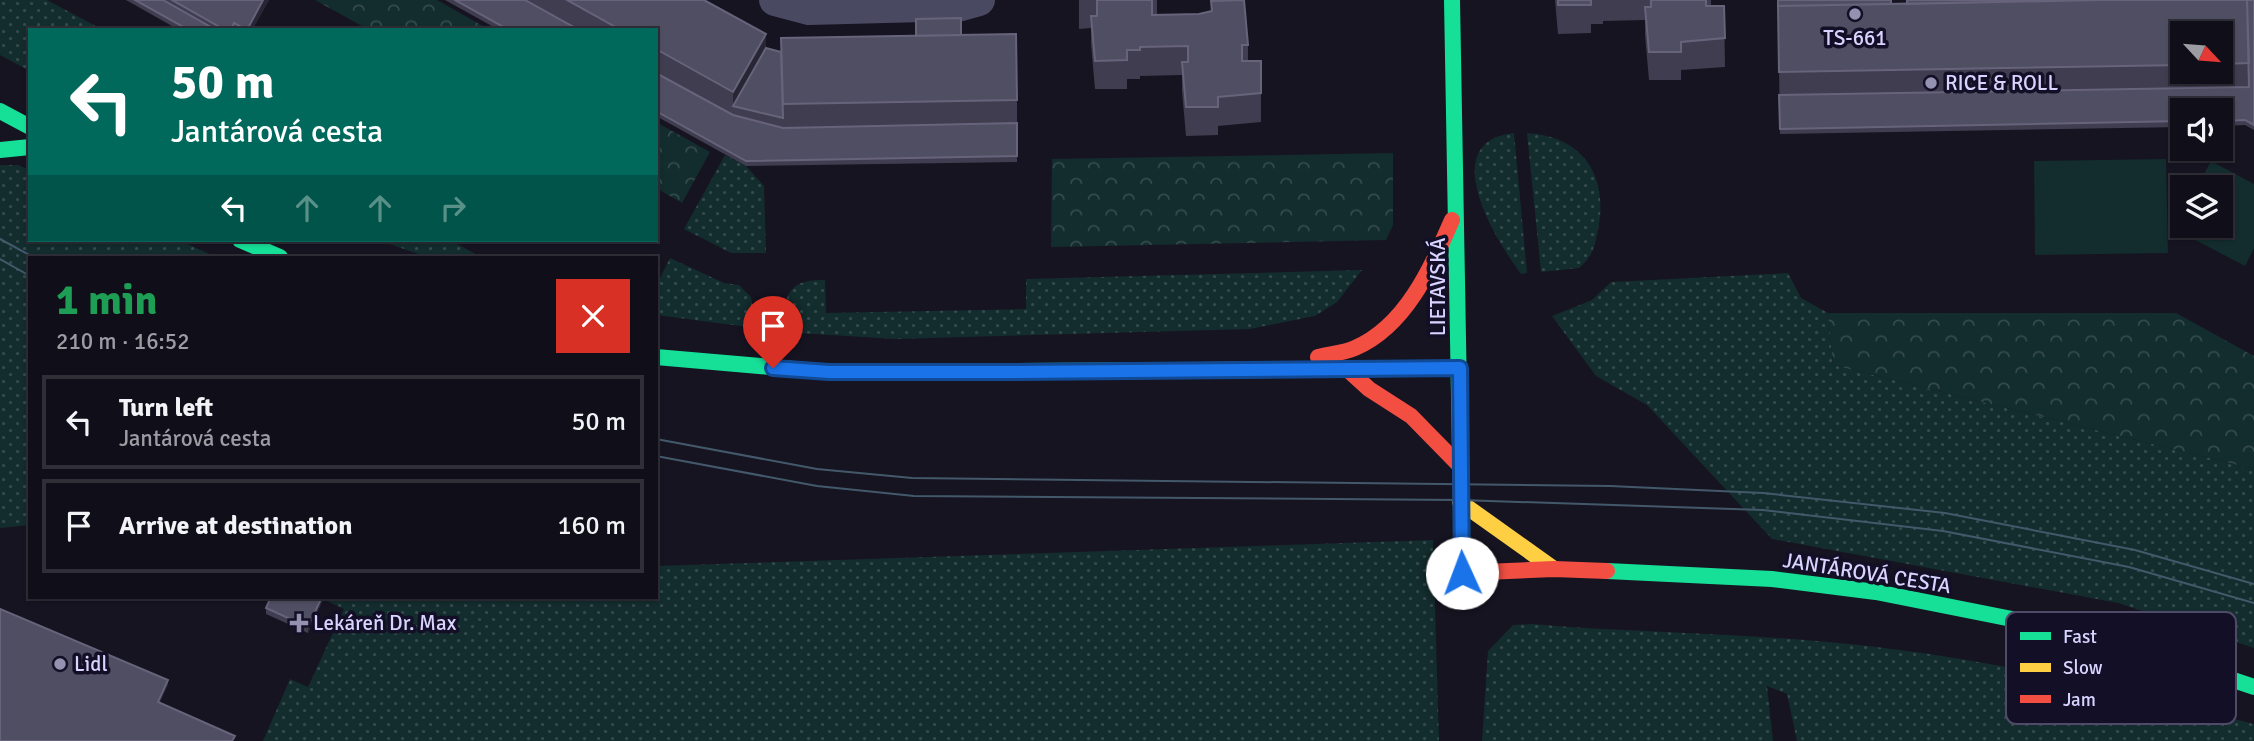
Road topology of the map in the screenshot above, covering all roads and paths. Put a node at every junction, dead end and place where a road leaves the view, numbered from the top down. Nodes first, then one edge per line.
1 (775, 0) edge
2 (979, 0) edge
3 (1452, 0) edge
4 (0, 111) edge
5 (28, 126) edge
6 (28, 147) edge
7 (0, 150) edge
8 (1458, 206) junction
9 (245, 242) edge
10 (278, 256) edge
11 (658, 358) edge
12 (1276, 368) junction
13 (1346, 368) junction
14 (1460, 368) junction
15 (1460, 466) junction
16 (1460, 502) junction
17 (1555, 569) junction
18 (1462, 573) joint
19 (2006, 618) edge
20 (2236, 681) edge
21 (2254, 687) edge

1 - 2 street
3 - 8 street, LIETAVSKÁ
4 - 5 street
6 - 7 street
8 - 12 street
8 - 14 street, LIETAVSKÁ
9 - 10 street
11 - 12 street
12 - 13 street
13 - 14 street
13 - 15 street
14 - 15 street, LIETAVSKÁ
15 - 16 street, LIETAVSKÁ
16 - 17 street
16 - 18 street, LIETAVSKÁ
17 - 18 street, JANTÁROVÁ CESTA
17 - 19 street, JANTÁROVÁ CESTA
20 - 21 street, JANTÁROVÁ CESTA

